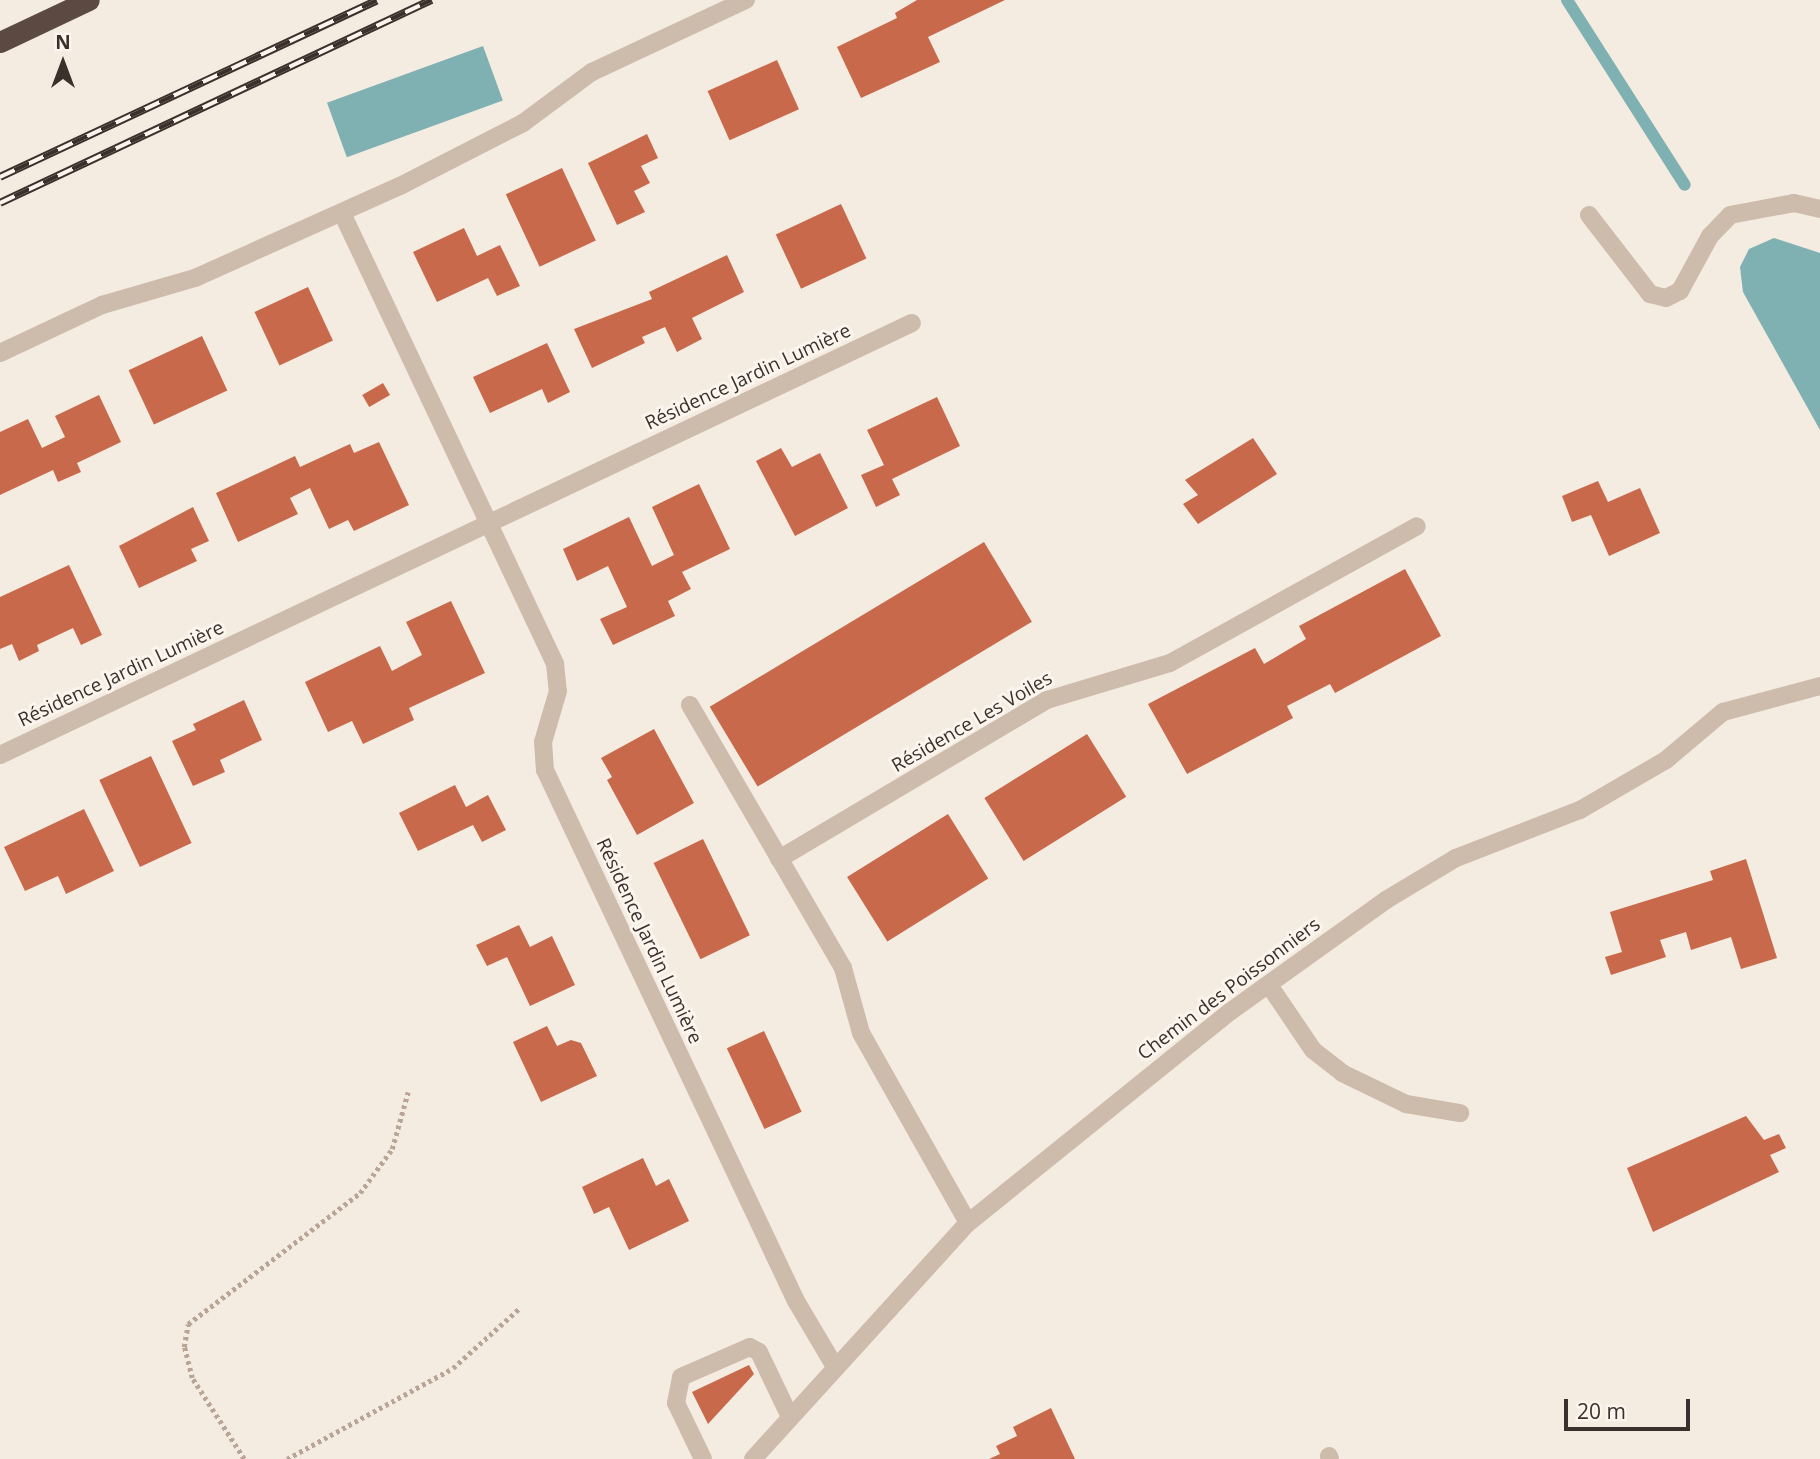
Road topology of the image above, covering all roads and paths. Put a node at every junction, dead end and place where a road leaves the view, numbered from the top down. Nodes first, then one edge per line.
1 (89, 0) edge
2 (746, 0) edge
3 (0, 42) edge
4 (1820, 208) edge
5 (342, 213) junction
6 (1589, 215) dead end
7 (912, 323) dead end
8 (0, 353) edge
9 (488, 523) junction
10 (1417, 526) dead end
11 (1820, 685) edge
12 (690, 705) dead end
13 (0, 755) edge
14 (779, 859) junction
15 (1269, 985) junction
16 (408, 1093) dead end
17 (1460, 1114) dead end
18 (968, 1223) junction
19 (521, 1307) dead end
20 (834, 1365) junction
21 (790, 1417) junction
22 (244, 1459) edge
23 (287, 1459) edge
24 (704, 1459) edge
25 (753, 1459) edge

1 - 3 highway
2 - 5 street
4 - 6 street
5 - 8 street
5 - 9 street, Résidence Jardin Lumière
7 - 9 street, Résidence Jardin Lumière
9 - 13 street, Résidence Jardin Lumière
9 - 20 street, Résidence Jardin Lumière
10 - 14 street, Résidence Les Voiles
11 - 15 street, Chemin des Poissonniers
12 - 14 street
14 - 18 street
15 - 17 street
15 - 18 street, Chemin des Poissonniers
16 - 22 path
18 - 20 street, Chemin des Poissonniers
19 - 23 path
20 - 21 street, Chemin des Poissonniers
21 - 24 street
21 - 25 street, Chemin des Poissonniers

